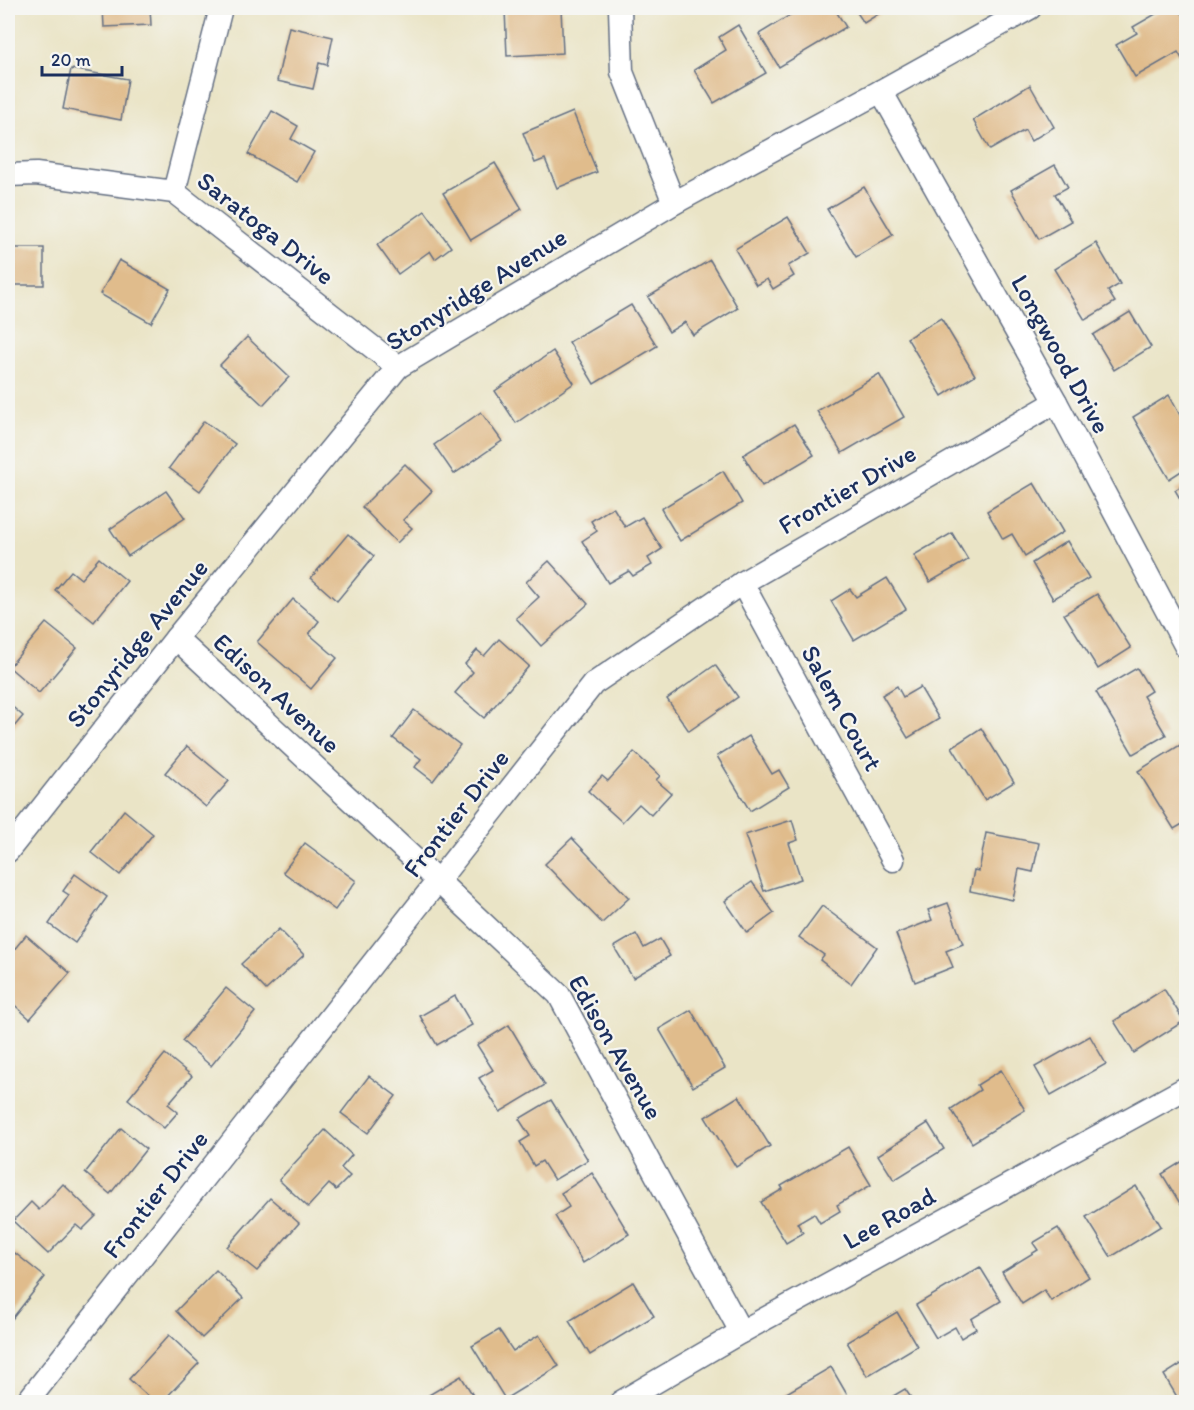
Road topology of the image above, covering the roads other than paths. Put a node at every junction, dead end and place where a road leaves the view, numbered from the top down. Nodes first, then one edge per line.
1 (221, 8) edge
2 (620, 8) edge
3 (1030, 8) edge
4 (881, 91) junction
5 (8, 175) edge
6 (174, 192) junction
7 (674, 202) junction
8 (398, 367) junction
9 (1056, 402) junction
10 (742, 583) junction
11 (176, 638) junction
12 (1186, 647) edge
13 (8, 851) edge
14 (893, 860) dead end
15 (438, 881) junction
16 (1186, 1088) edge
17 (741, 1332) junction
18 (27, 1402) edge
19 (621, 1402) edge

1 - 6 street
2 - 7 street
3 - 4 street, Stonyridge Avenue
4 - 7 street, Stonyridge Avenue
4 - 9 street, Longwood Drive
5 - 6 street, Saratoga Drive
6 - 8 street, Saratoga Drive
7 - 8 street, Stonyridge Avenue
8 - 11 street, Stonyridge Avenue
9 - 10 street, Frontier Drive
9 - 12 street, Longwood Drive
10 - 14 street, Salem Court
10 - 15 street, Frontier Drive
11 - 13 street, Stonyridge Avenue
11 - 15 street, Edison Avenue
15 - 17 street, Edison Avenue
15 - 18 street, Frontier Drive
16 - 17 street, Lee Road
17 - 19 street, Lee Road

